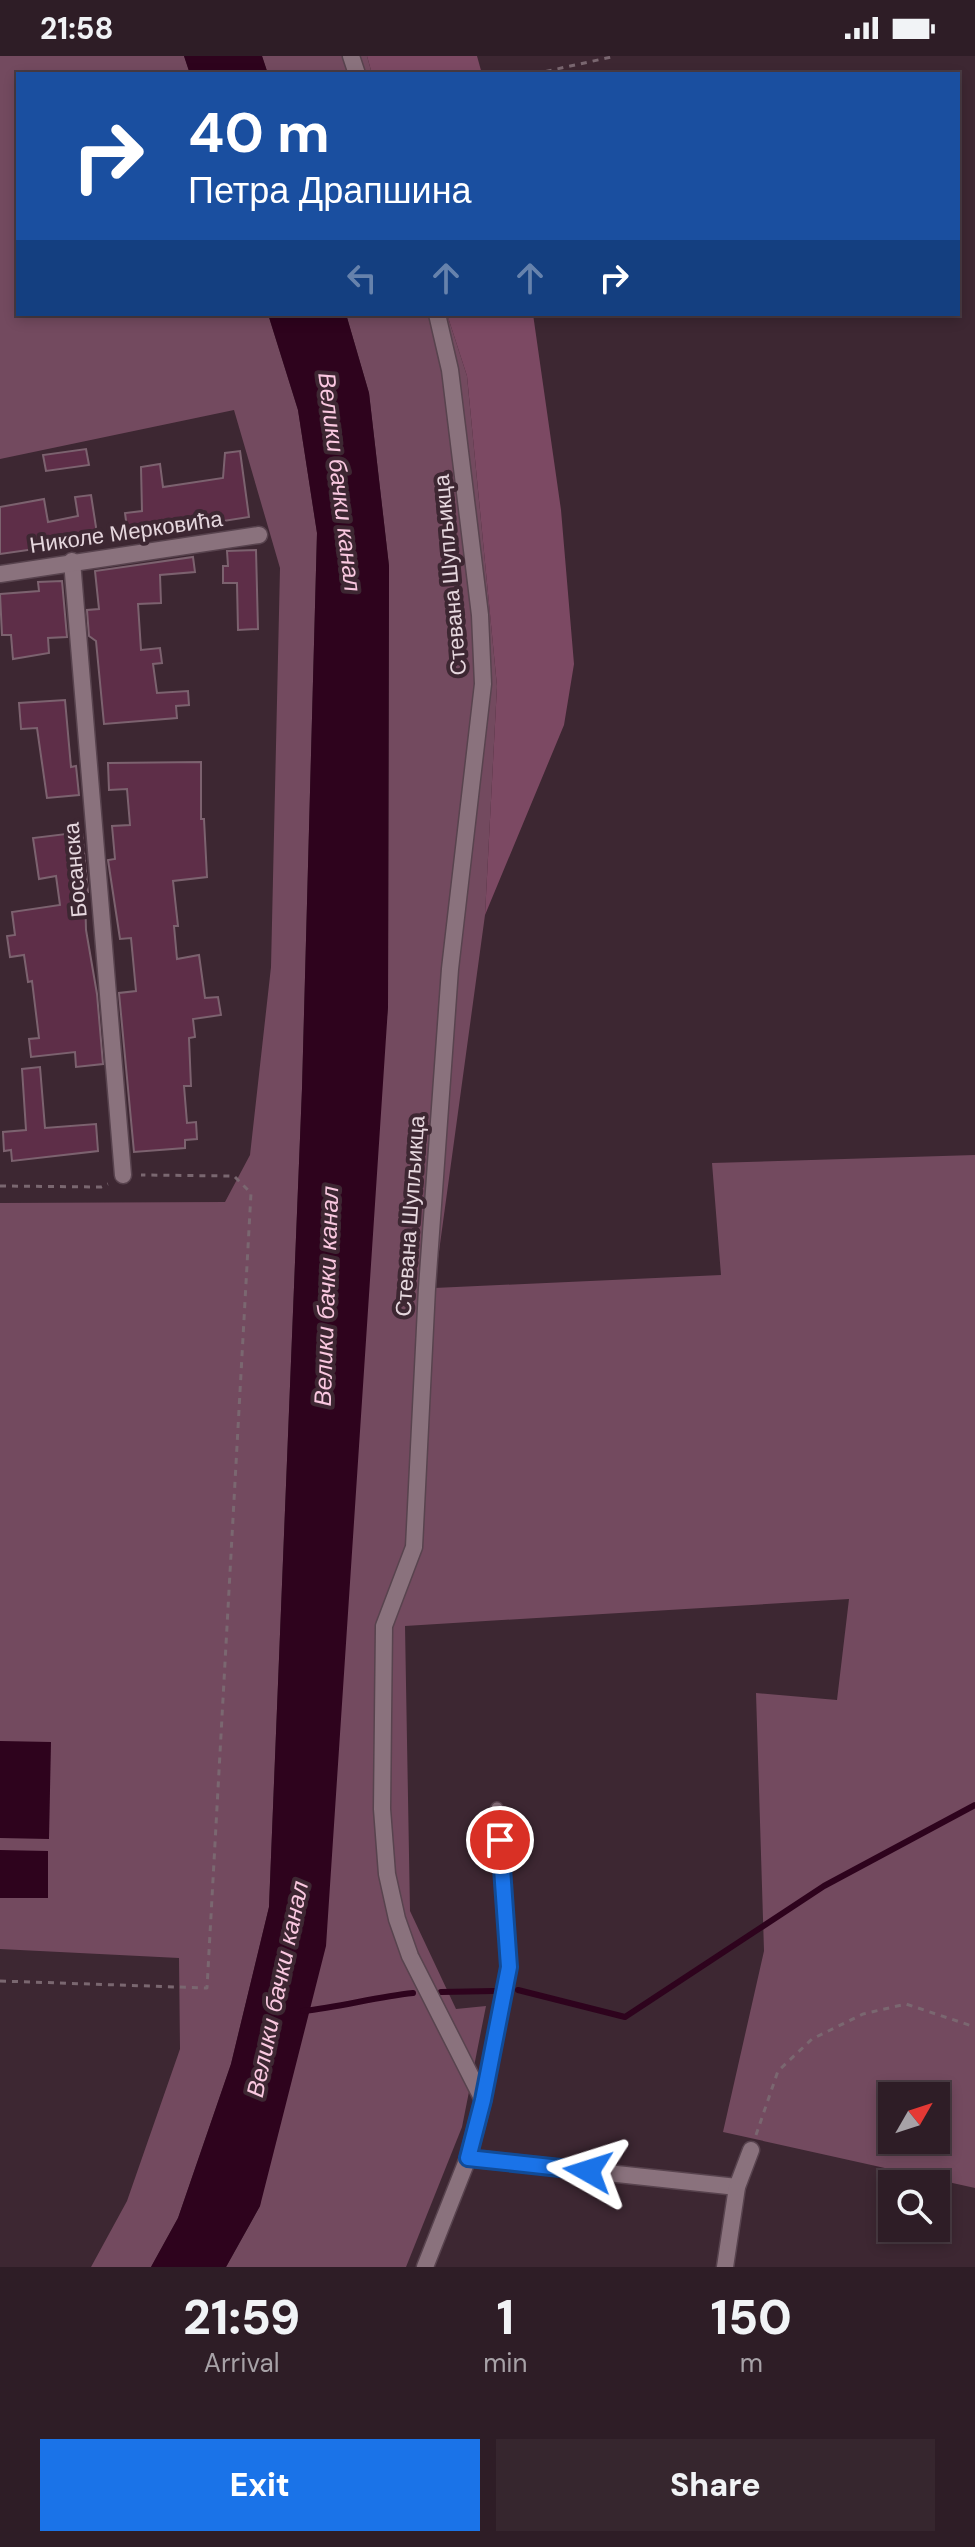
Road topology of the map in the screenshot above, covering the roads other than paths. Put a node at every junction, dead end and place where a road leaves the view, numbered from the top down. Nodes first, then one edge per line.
1 (437, 316) edge
2 (259, 535) dead end
3 (72, 561) junction
4 (0, 574) edge
5 (123, 1175) road end
6 (497, 1808) dead end
7 (483, 2100) junction
8 (751, 2150) road end
9 (468, 2158) junction
10 (737, 2187) junction
11 (425, 2267) edge
12 (725, 2267) edge

1 - 7 street, Стевана Шупљикца
2 - 3 street, Николе Мерковића
3 - 4 street, Николе Мерковића
3 - 5 street, Босанска
6 - 7 lane
7 - 9 street
8 - 10 street
9 - 10 street
9 - 11 street
10 - 12 street

